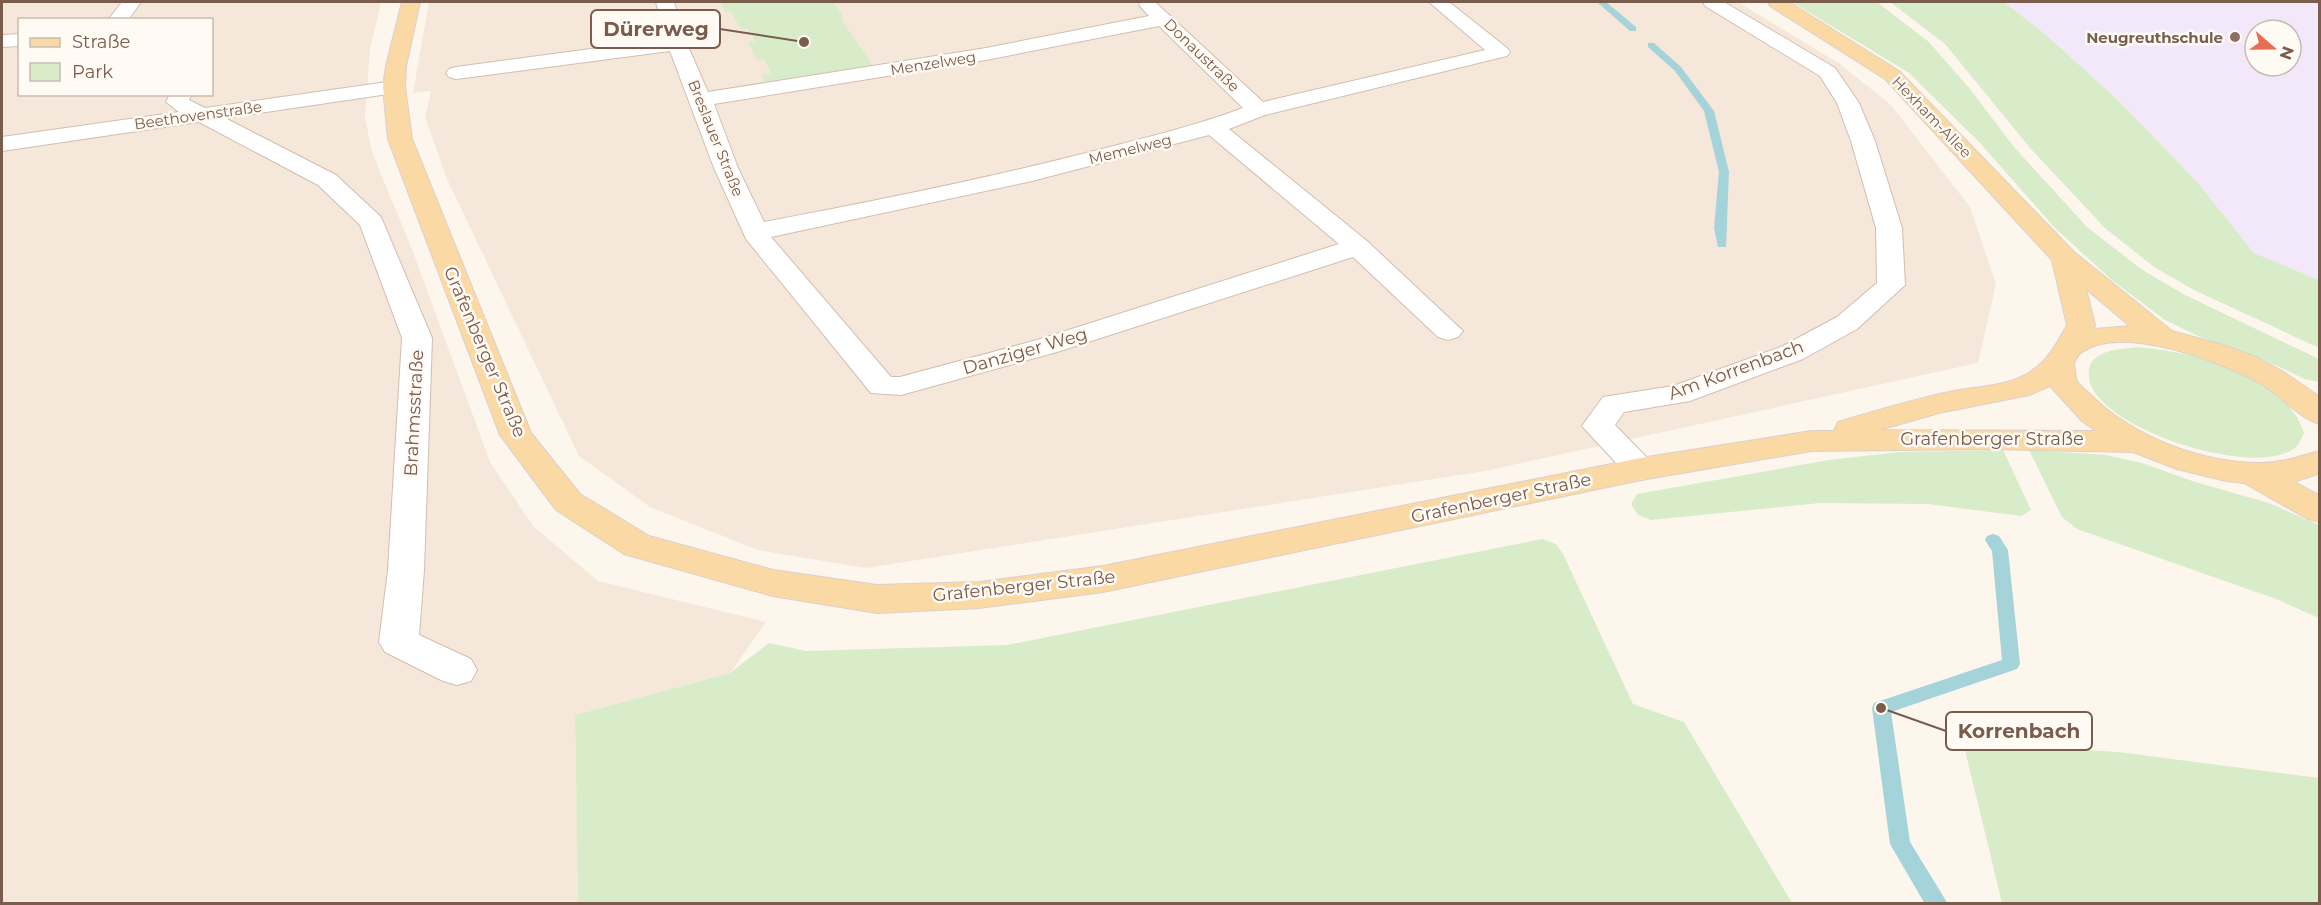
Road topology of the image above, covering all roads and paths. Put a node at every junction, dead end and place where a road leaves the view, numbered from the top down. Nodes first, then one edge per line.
1 (132, 2) edge
2 (411, 2) edge
3 (672, 2) edge
4 (1144, 2) edge
5 (1438, 2) edge
6 (1712, 2) edge
7 (1777, 2) edge
8 (119, 18) edge
9 (1164, 19) junction
10 (18, 40) edge
11 (2, 41) edge
12 (677, 44) junction
13 (456, 73) dead end
14 (394, 87) junction
15 (180, 96) edge
16 (702, 100) junction
17 (1258, 110) junction
18 (204, 114) junction
19 (1213, 127) junction
20 (2, 144) edge
21 (755, 232) junction
22 (1358, 247) junction
23 (2065, 258) junction
24 (1448, 331) dead end
25 (2164, 339) junction
26 (2064, 355) junction
27 (2319, 414) edge
28 (1811, 441) junction
29 (2136, 442) junction
30 (2319, 461) edge
31 (1641, 469) junction
32 (2252, 473) junction
33 (2319, 511) edge
34 (457, 670) dead end

1 - 8 street
2 - 14 main road, Grafenberger Straße
3 - 12 street, Breslauer Straße
4 - 9 street, Donaustraße
5 - 17 street, Memelweg
6 - 31 street, Am Korrenbach
7 - 23 main road, Hexham-Allee
9 - 16 street, Menzelweg
9 - 17 street, Donaustraße
10 - 11 street
12 - 13 street
12 - 16 street, Breslauer Straße
14 - 18 street, Beethovenstraße
14 - 31 main road, Grafenberger Straße
15 - 18 street
16 - 21 street, Breslauer Straße
17 - 19 street, Memelweg
18 - 20 street, Beethovenstraße
18 - 34 street, Brahmsstraße
19 - 21 street, Memelweg
19 - 22 street
21 - 22 street, Danziger Weg
22 - 24 street
23 - 25 main road, Hexham-Allee
23 - 26 main road, Hexham-Allee
25 - 26 main road
25 - 27 main road
26 - 28 main road, Grafenberger Straße
26 - 29 main road
28 - 29 main road, Grafenberger Straße
28 - 31 main road, Grafenberger Straße
29 - 32 main road
30 - 32 main road
32 - 33 main road

